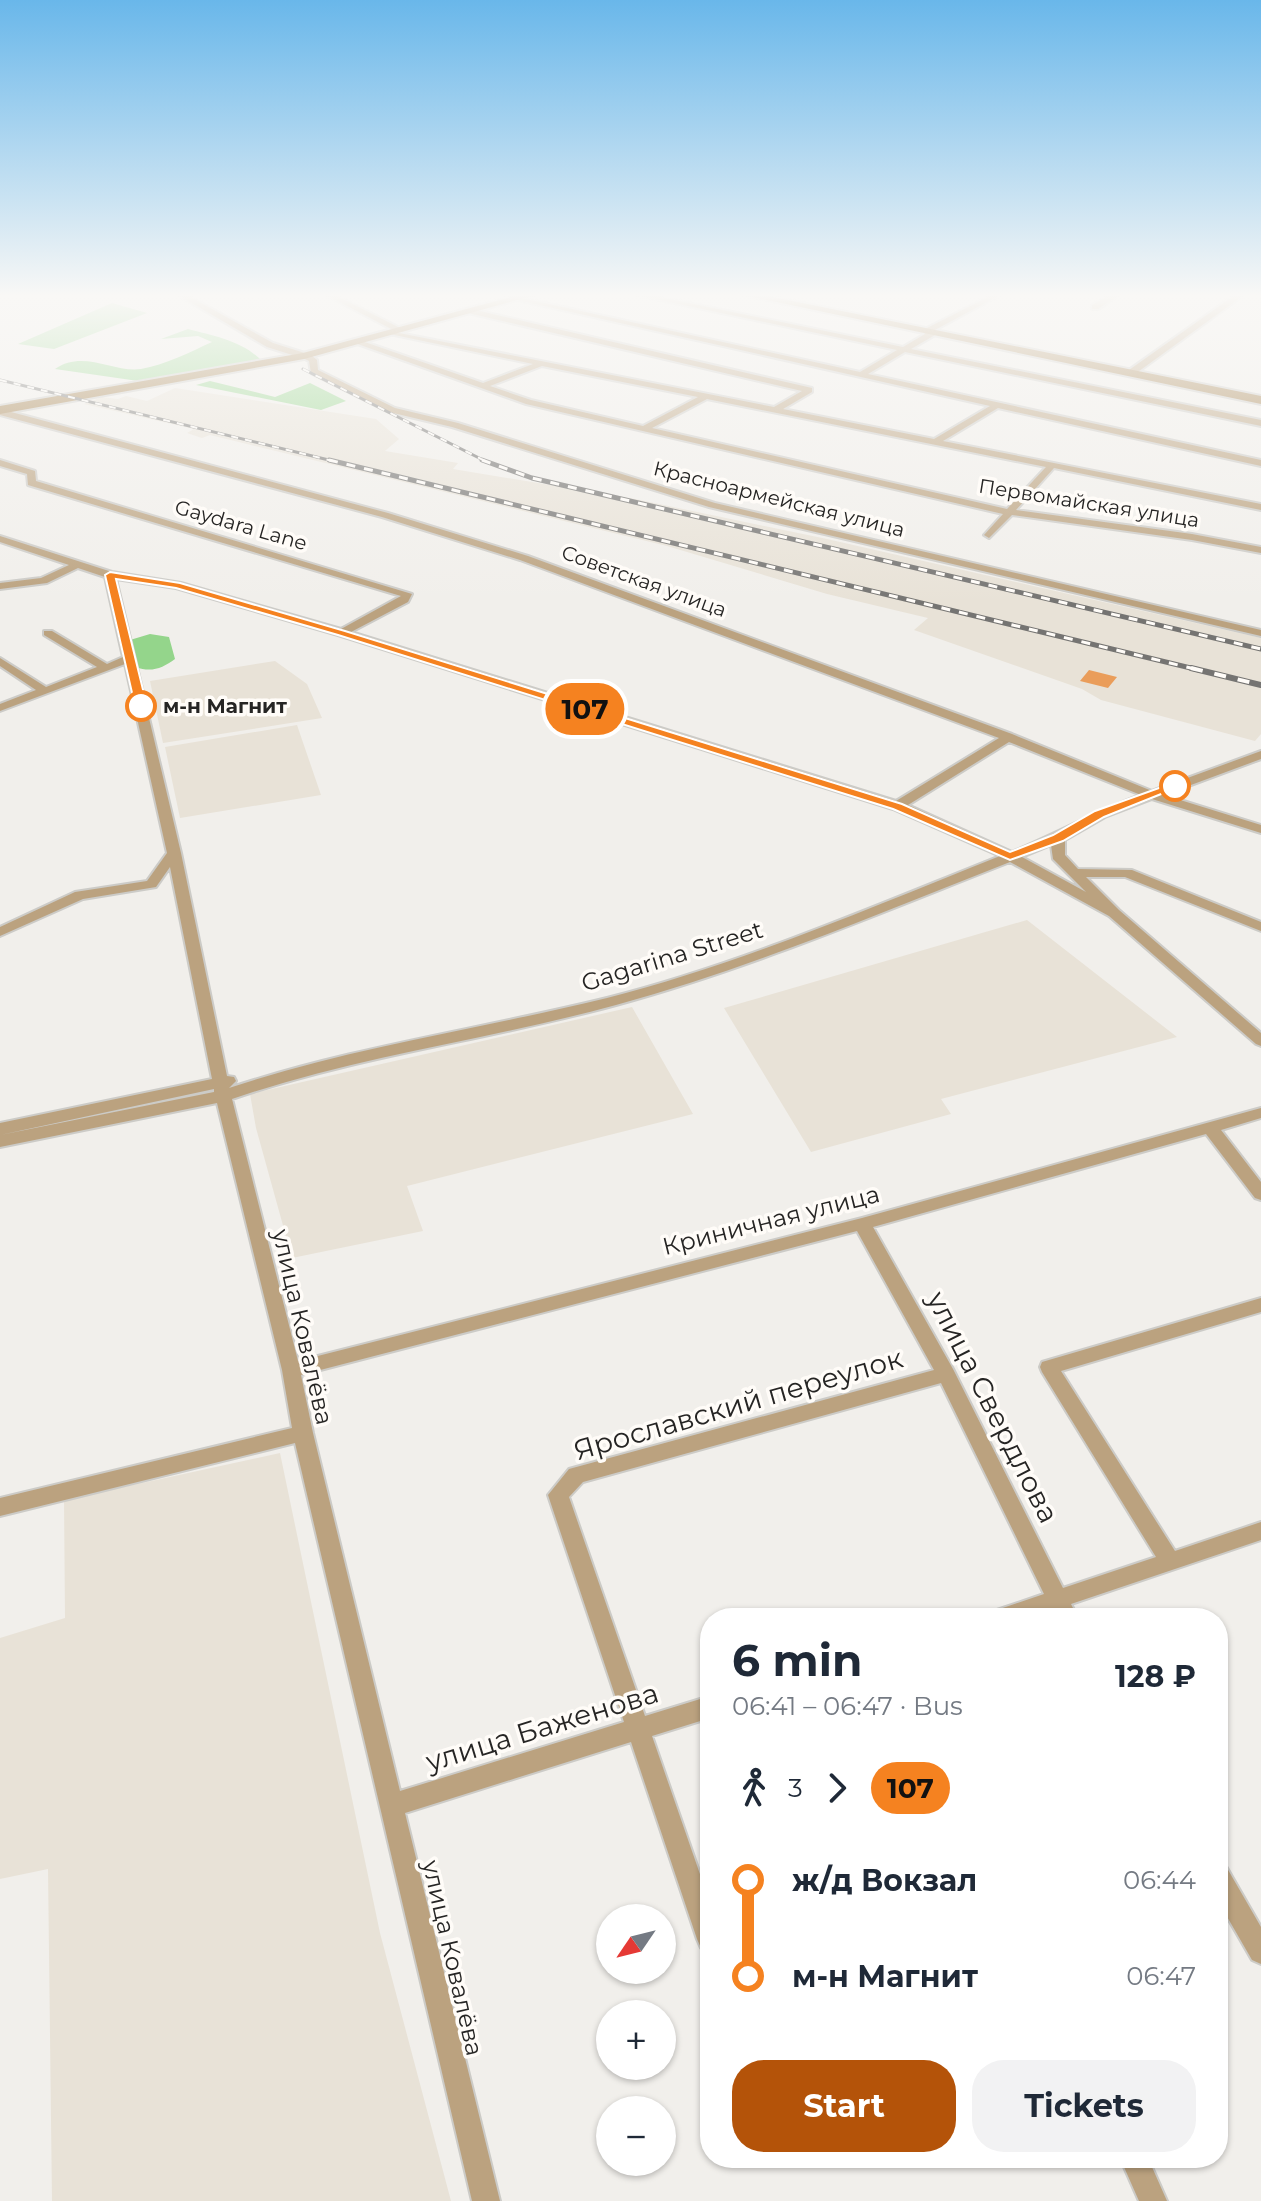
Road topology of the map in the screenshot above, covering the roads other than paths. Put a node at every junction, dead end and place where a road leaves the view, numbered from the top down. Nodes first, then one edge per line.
1 (73, 398) edge
2 (367, 398) edge
3 (517, 398) edge
4 (703, 398) edge
5 (714, 398) edge
6 (796, 398) edge
7 (964, 398) edge
8 (1139, 398) edge
9 (997, 405) junction
10 (775, 410) junction
11 (0, 411) edge
12 (1261, 423) edge
13 (644, 429) junction
14 (935, 442) junction
15 (0, 463) edge
16 (1261, 463) edge
17 (1052, 465) junction
18 (1261, 507) edge
19 (1010, 512) junction
20 (989, 535) dead end
21 (0, 539) edge
22 (1261, 550) edge
23 (78, 564) junction
24 (110, 575) junction
25 (0, 586) edge
26 (48, 633) dead end
27 (342, 633) junction
28 (1261, 633) edge
29 (129, 659) junction
30 (0, 661) edge
31 (106, 668) junction
32 (45, 691) junction
33 (0, 708) edge
34 (1008, 737) junction
35 (1261, 755) edge
36 (1152, 795) junction
37 (898, 806) junction
38 (1261, 829) edge
39 (1058, 838) junction
40 (174, 853) junction
41 (1010, 856) junction
42 (1077, 873) junction
43 (1114, 913) junction
44 (1261, 927) edge
45 (0, 932) edge
46 (1261, 1041) edge
47 (222, 1089) junction
48 (1261, 1113) edge
49 (1210, 1127) junction
50 (0, 1129) edge
51 (0, 1141) edge
52 (1261, 1194) edge
53 (862, 1224) junction
54 (1261, 1305) edge
55 (291, 1370) junction
56 (946, 1374) junction
57 (303, 1433) junction
58 (0, 1507) edge
59 (1261, 1531) edge
60 (1171, 1563) junction
61 (1061, 1608) edge
62 (1067, 1608) edge
63 (700, 1710) edge
64 (637, 1729) junction
65 (392, 1805) junction
66 (1228, 1894) edge
67 (700, 1910) edge
68 (1261, 1951) edge
69 (1138, 2168) edge
70 (486, 2201) edge
71 (1153, 2201) edge

1 - 11 street
2 - 28 street, Красноармейская улица
3 - 13 street, Первомайская улица
4 - 13 street
5 - 10 street
6 - 10 street
7 - 9 street
8 - 12 street
9 - 14 street
9 - 16 street
10 - 14 street
11 - 34 street, Советская улица
13 - 19 street, Первомайская улица
14 - 17 street
15 - 27 street, Gaydara Lane
17 - 18 street
17 - 19 street
19 - 20 street
19 - 22 street, Первомайская улица
21 - 23 street
23 - 24 street
23 - 25 street
24 - 27 street
24 - 29 street, улица Ковалёва
26 - 31 street
27 - 37 street
29 - 31 street
29 - 40 street, улица Ковалёва
30 - 32 street
31 - 32 street
32 - 33 street
34 - 36 street, Советская улица
34 - 37 street
35 - 36 street, Gagarina Street
36 - 38 street, Советская улица
36 - 39 street, Gagarina Street
37 - 41 street
39 - 41 street, Gagarina Street
39 - 42 street
40 - 45 street
40 - 47 street, улица Ковалёва
41 - 43 street
41 - 47 street, Gagarina Street
42 - 43 street
42 - 44 street
43 - 46 street
47 - 50 street, Gagarina Street
47 - 51 street, Gagarina Street
47 - 55 street, улица Ковалёва
48 - 49 street, Криничная улица
49 - 52 street
49 - 53 street, Криничная улица
53 - 55 street, Криничная улица
53 - 56 street, улица Свердлова
54 - 60 street
55 - 57 street, улица Ковалёва
56 - 61 street, улица Свердлова
56 - 64 street, Ярославский переулок
57 - 58 street
57 - 65 street, улица Ковалёва
59 - 60 street
60 - 62 street
63 - 64 street, улица Баженова
64 - 65 street, улица Баженова
64 - 67 street
65 - 70 street, улица Ковалёва
66 - 68 street
69 - 71 street

